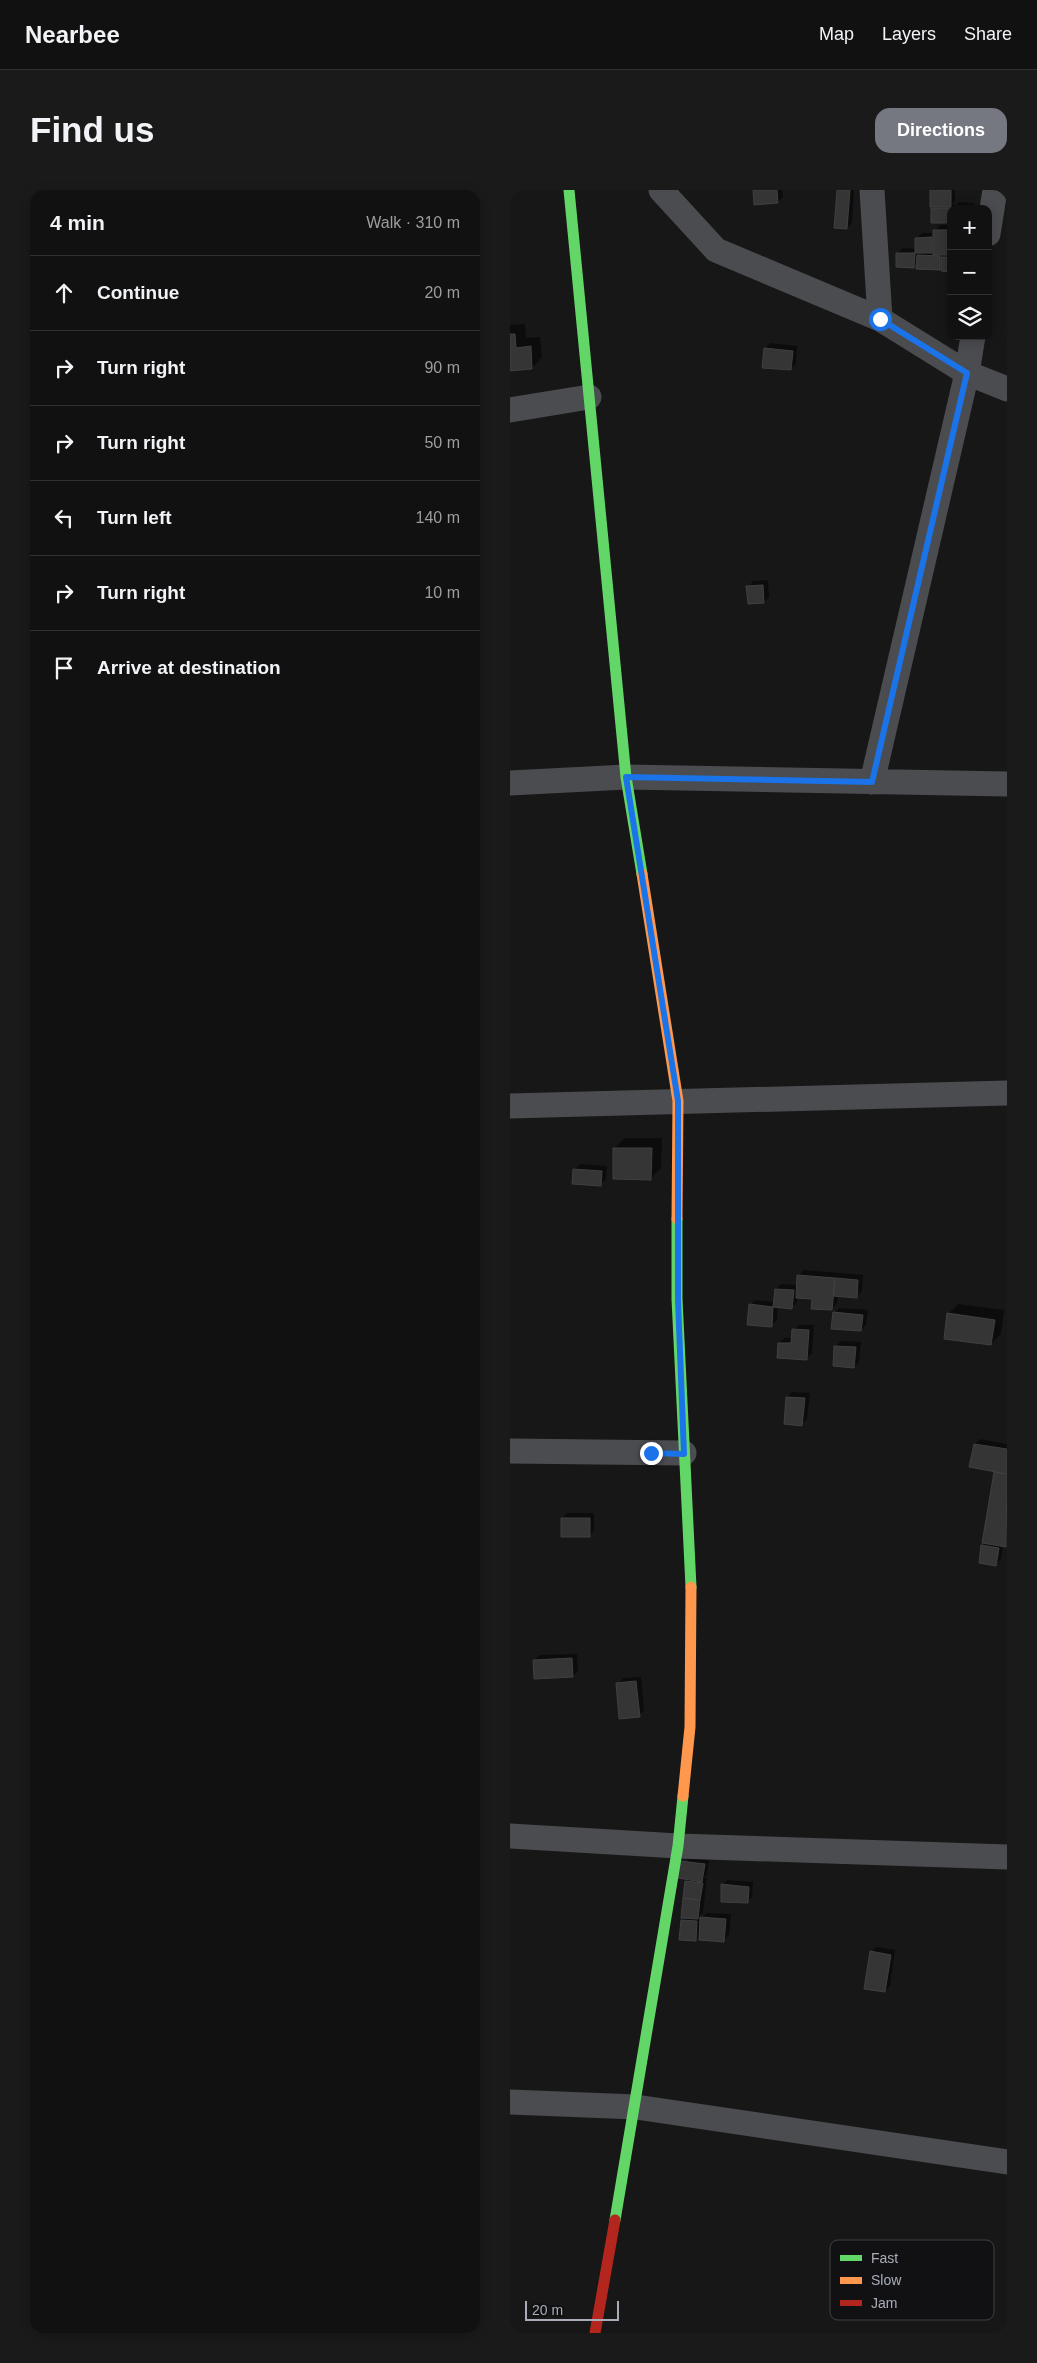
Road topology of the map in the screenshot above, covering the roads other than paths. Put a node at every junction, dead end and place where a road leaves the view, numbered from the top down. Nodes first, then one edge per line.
1 (569, 190) edge
2 (662, 190) edge
3 (872, 190) edge
4 (995, 190) edge
5 (992, 209) edge
6 (880, 319) junction
7 (972, 340) edge
8 (967, 373) junction
9 (1007, 389) edge
10 (589, 397) junction
11 (510, 410) edge
12 (626, 777) junction
13 (872, 782) junction
14 (510, 783) edge
15 (1007, 784) edge
16 (1007, 1093) edge
17 (678, 1101) junction
18 (510, 1106) edge
19 (510, 1451) edge
20 (684, 1454) junction
21 (510, 1836) edge
22 (678, 1846) junction
23 (1007, 1857) edge
24 (510, 2102) edge
25 (636, 2107) junction
26 (1007, 2162) edge
27 (595, 2333) edge

1 - 10 street
2 - 6 street
3 - 6 street
4 - 5 street
6 - 8 street
7 - 8 street
8 - 9 street
8 - 13 street
10 - 11 street
10 - 12 street
12 - 13 street
12 - 14 street
12 - 17 street
13 - 15 street
16 - 17 street
17 - 18 street
17 - 20 street
19 - 20 street
20 - 22 street
21 - 22 street
22 - 23 street
22 - 25 street
24 - 25 street
25 - 26 street
25 - 27 street

